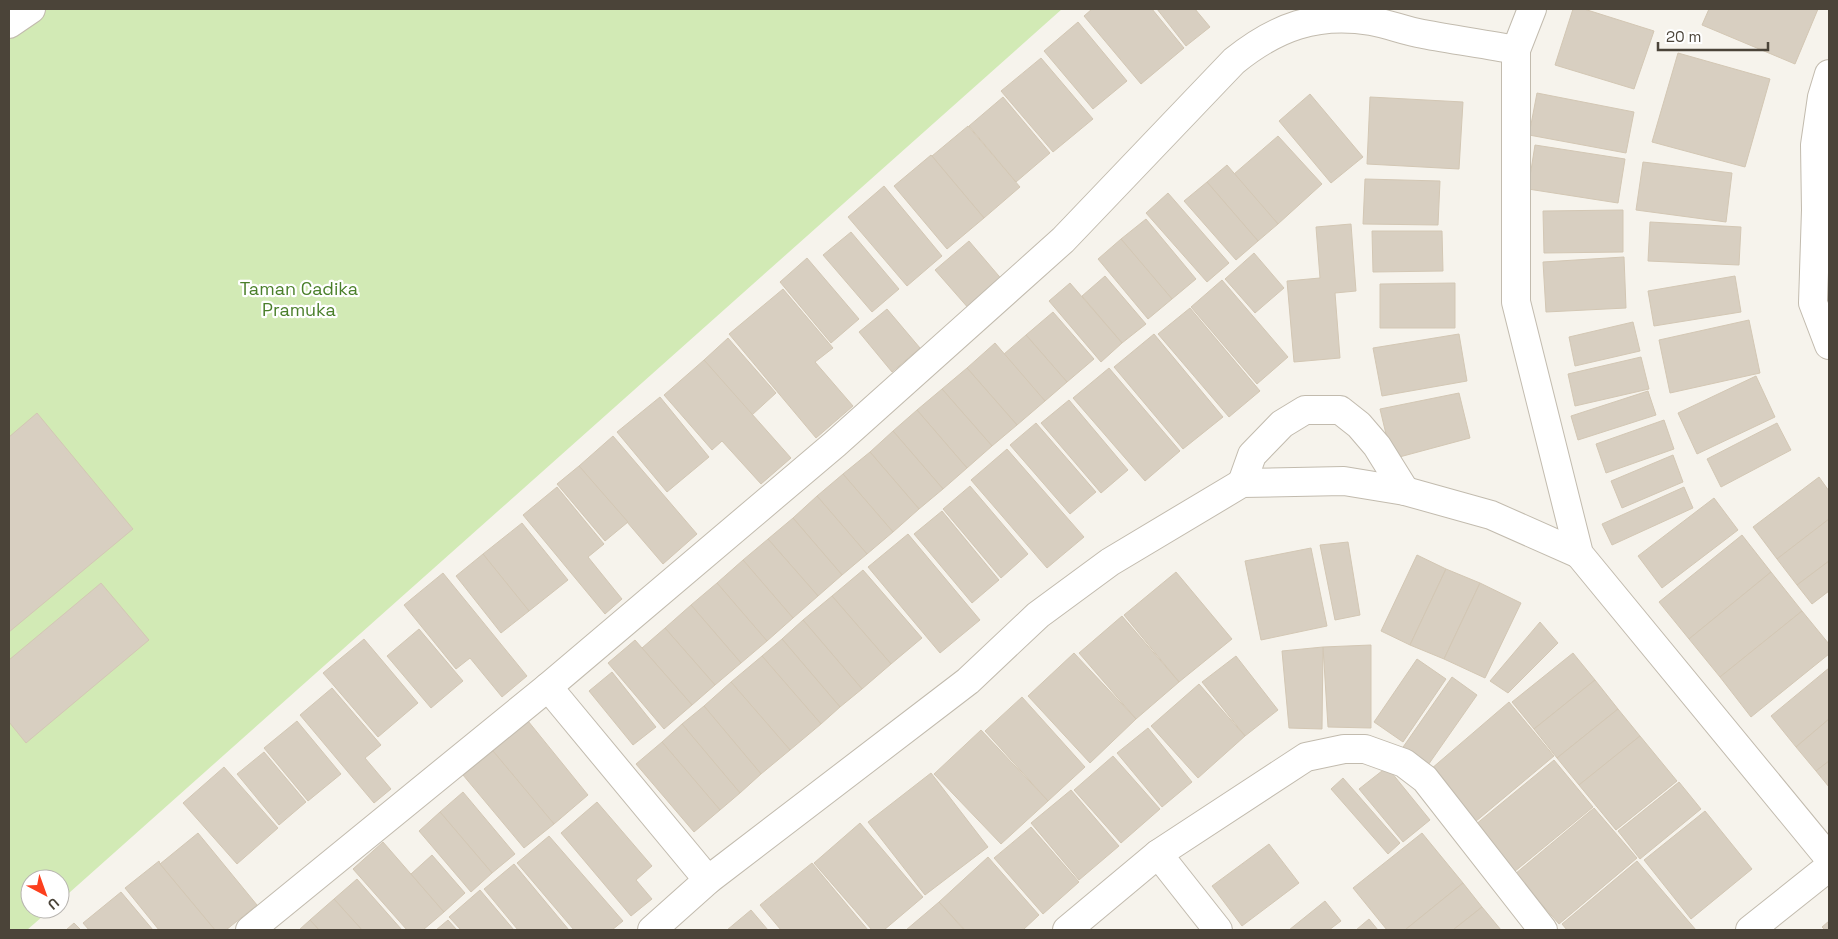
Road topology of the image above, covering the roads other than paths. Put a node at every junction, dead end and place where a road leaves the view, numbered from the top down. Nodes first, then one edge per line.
1 (31, 9) edge
2 (1532, 9) edge
3 (9, 24) edge
4 (1516, 50) junction
5 (1829, 74) edge
6 (1829, 345) edge
7 (1242, 483) junction
8 (1406, 491) junction
9 (1579, 554) junction
10 (548, 687) junction
11 (1158, 854) junction
12 (1829, 858) edge
13 (1829, 867) edge
14 (708, 880) junction
15 (250, 930) edge
16 (652, 930) edge
17 (1067, 930) edge
18 (1218, 930) edge
19 (1543, 930) edge
20 (1750, 930) edge

1 - 3 street
2 - 4 street
4 - 9 street
4 - 10 street
5 - 6 street
7 - 8 street
7 - 8 street
7 - 14 street
8 - 9 street
9 - 12 street
10 - 14 street
10 - 15 street
11 - 17 street
11 - 18 street
11 - 19 street
13 - 20 street
14 - 16 street

